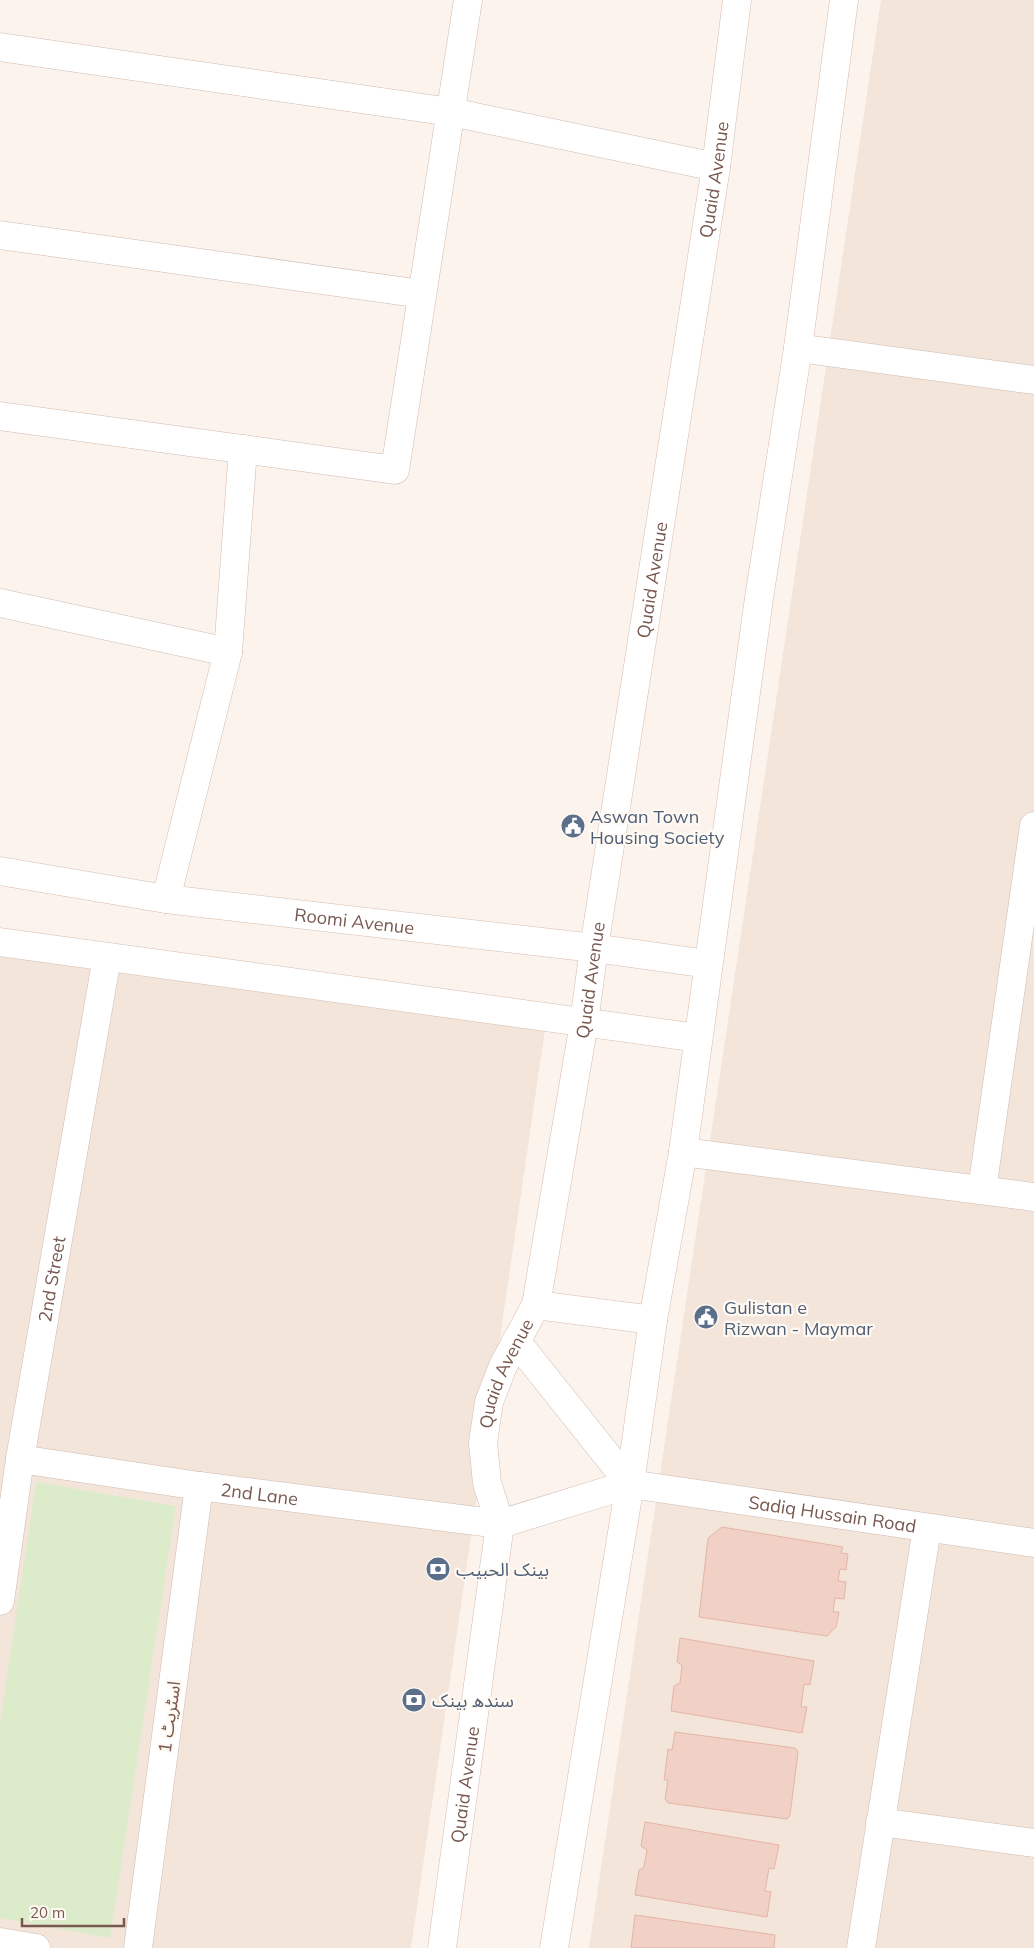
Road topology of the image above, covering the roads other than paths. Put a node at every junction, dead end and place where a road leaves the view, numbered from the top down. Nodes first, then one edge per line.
1 (468, 0) edge
2 (737, 0) edge
3 (844, 0) edge
4 (0, 47) edge
5 (451, 112) junction
6 (716, 167) junction
7 (0, 235) edge
8 (422, 294) junction
9 (798, 348) junction
10 (1034, 380) edge
11 (0, 416) edge
12 (243, 449) junction
13 (0, 603) edge
14 (228, 652) junction
15 (1034, 826) edge
16 (0, 871) edge
17 (166, 899) junction
18 (0, 942) edge
19 (594, 948) junction
20 (107, 957) junction
21 (708, 964) junction
22 (584, 1023) junction
23 (698, 1038) junction
24 (683, 1152) junction
25 (982, 1190) junction
26 (1034, 1197) edge
27 (536, 1305) junction
28 (652, 1320) junction
29 (516, 1342) junction
30 (20, 1459) junction
31 (630, 1484) junction
32 (199, 1486) junction
33 (500, 1524) junction
34 (927, 1528) junction
35 (1034, 1543) edge
36 (0, 1601) edge
37 (880, 1822) junction
38 (1034, 1843) edge
39 (0, 1942) edge
40 (36, 1948) edge
41 (138, 1948) edge
42 (442, 1948) edge
43 (554, 1948) edge
44 (861, 1948) edge

1 - 5 street
2 - 6 street, Quaid Avenue
3 - 9 street
4 - 5 street
5 - 6 street
5 - 8 street
6 - 19 street, Quaid Avenue
7 - 8 street
8 - 12 street
9 - 10 street
9 - 21 street
11 - 12 street
12 - 14 street
13 - 14 street
14 - 17 street
15 - 25 street
16 - 17 street, Roomi Avenue
17 - 19 street, Roomi Avenue
18 - 20 street
19 - 21 street, Roomi Avenue
19 - 22 street, Quaid Avenue
20 - 22 street
20 - 30 street, 2nd Street
21 - 23 street
22 - 23 street
22 - 27 street, Quaid Avenue
23 - 24 street
24 - 25 street
24 - 28 street
25 - 26 street
27 - 28 street
27 - 29 street, Quaid Avenue
28 - 31 street
29 - 31 street
29 - 33 street, Quaid Avenue
30 - 32 street, 2nd Lane
30 - 36 street, 2nd Street
31 - 33 street, Sadiq Hussain Road
31 - 34 street, Sadiq Hussain Road
31 - 43 street
32 - 33 street, 2nd Lane
32 - 41 street, اسٹریٹ 1
33 - 42 street, Quaid Avenue
34 - 35 street, Sadiq Hussain Road
34 - 37 street
37 - 38 street
37 - 44 street
39 - 40 street

